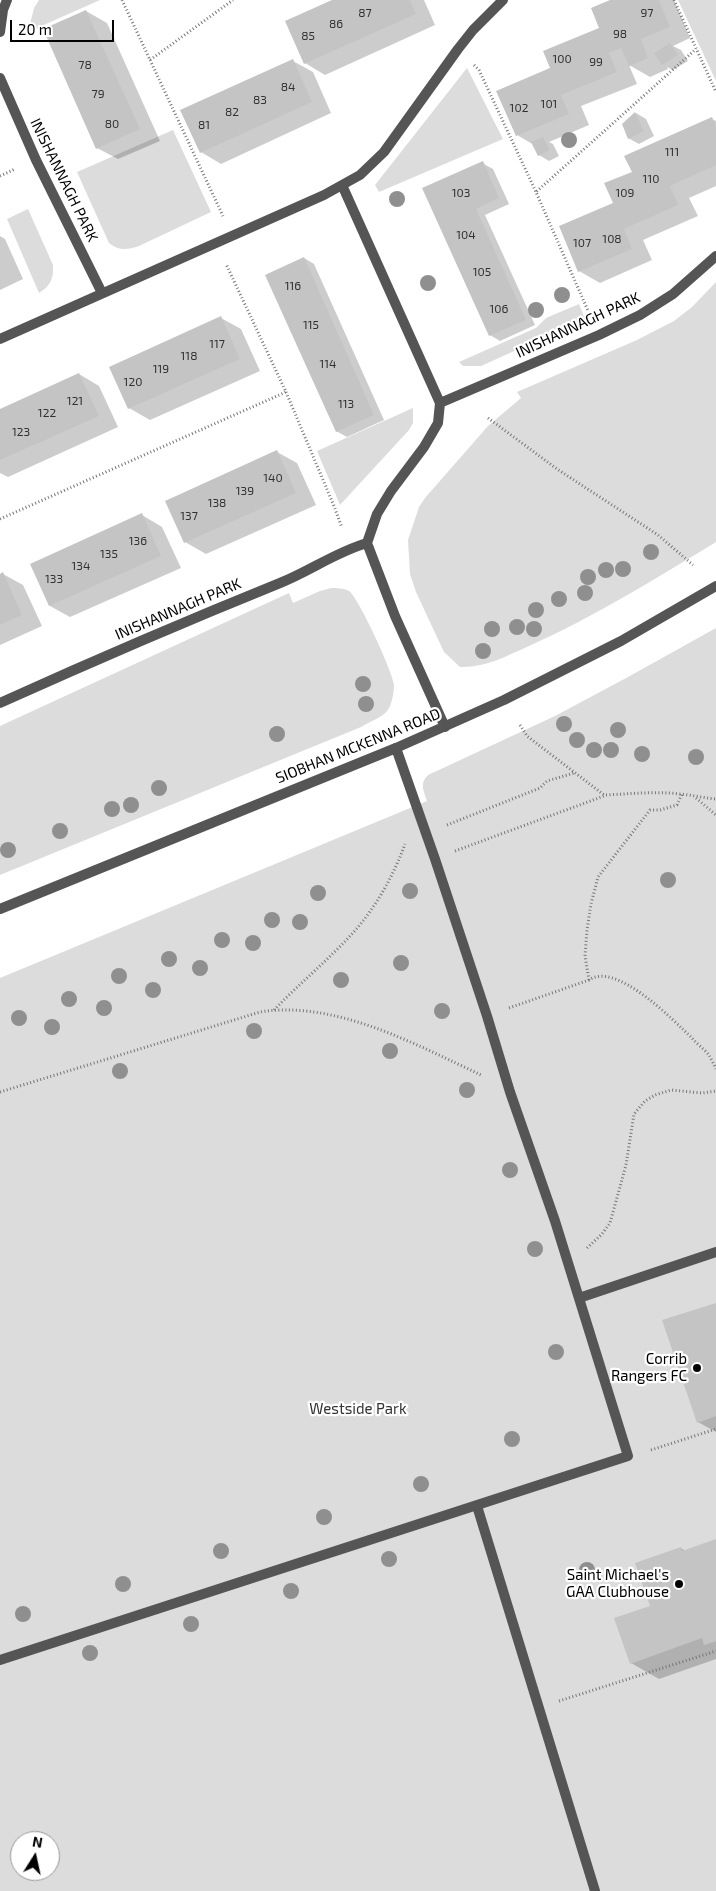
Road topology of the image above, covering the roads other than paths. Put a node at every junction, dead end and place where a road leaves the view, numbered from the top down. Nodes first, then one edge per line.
1 (7, 0) edge
2 (503, 0) edge
3 (0, 32) edge
4 (0, 78) edge
5 (342, 185) junction
6 (716, 256) edge
7 (102, 293) junction
8 (0, 339) edge
9 (440, 403) junction
10 (367, 543) junction
11 (716, 586) edge
12 (0, 703) edge
13 (444, 727) junction
14 (396, 748) junction
15 (0, 909) edge
16 (716, 1252) edge
17 (578, 1298) junction
18 (477, 1506) junction
19 (0, 1660) edge
20 (594, 1891) edge

1 - 3 street
2 - 5 street
4 - 7 street, INISHANNAGH PARK
5 - 7 street
5 - 9 street
6 - 9 street, INISHANNAGH PARK
7 - 8 street
9 - 10 street
10 - 12 street, INISHANNAGH PARK
10 - 13 street
11 - 13 street, SIOBHAN MCKENNA ROAD
13 - 14 street, SIOBHAN MCKENNA ROAD
14 - 15 street, SIOBHAN MCKENNA ROAD
14 - 17 street
16 - 17 street
17 - 18 street
18 - 19 street
18 - 20 street

